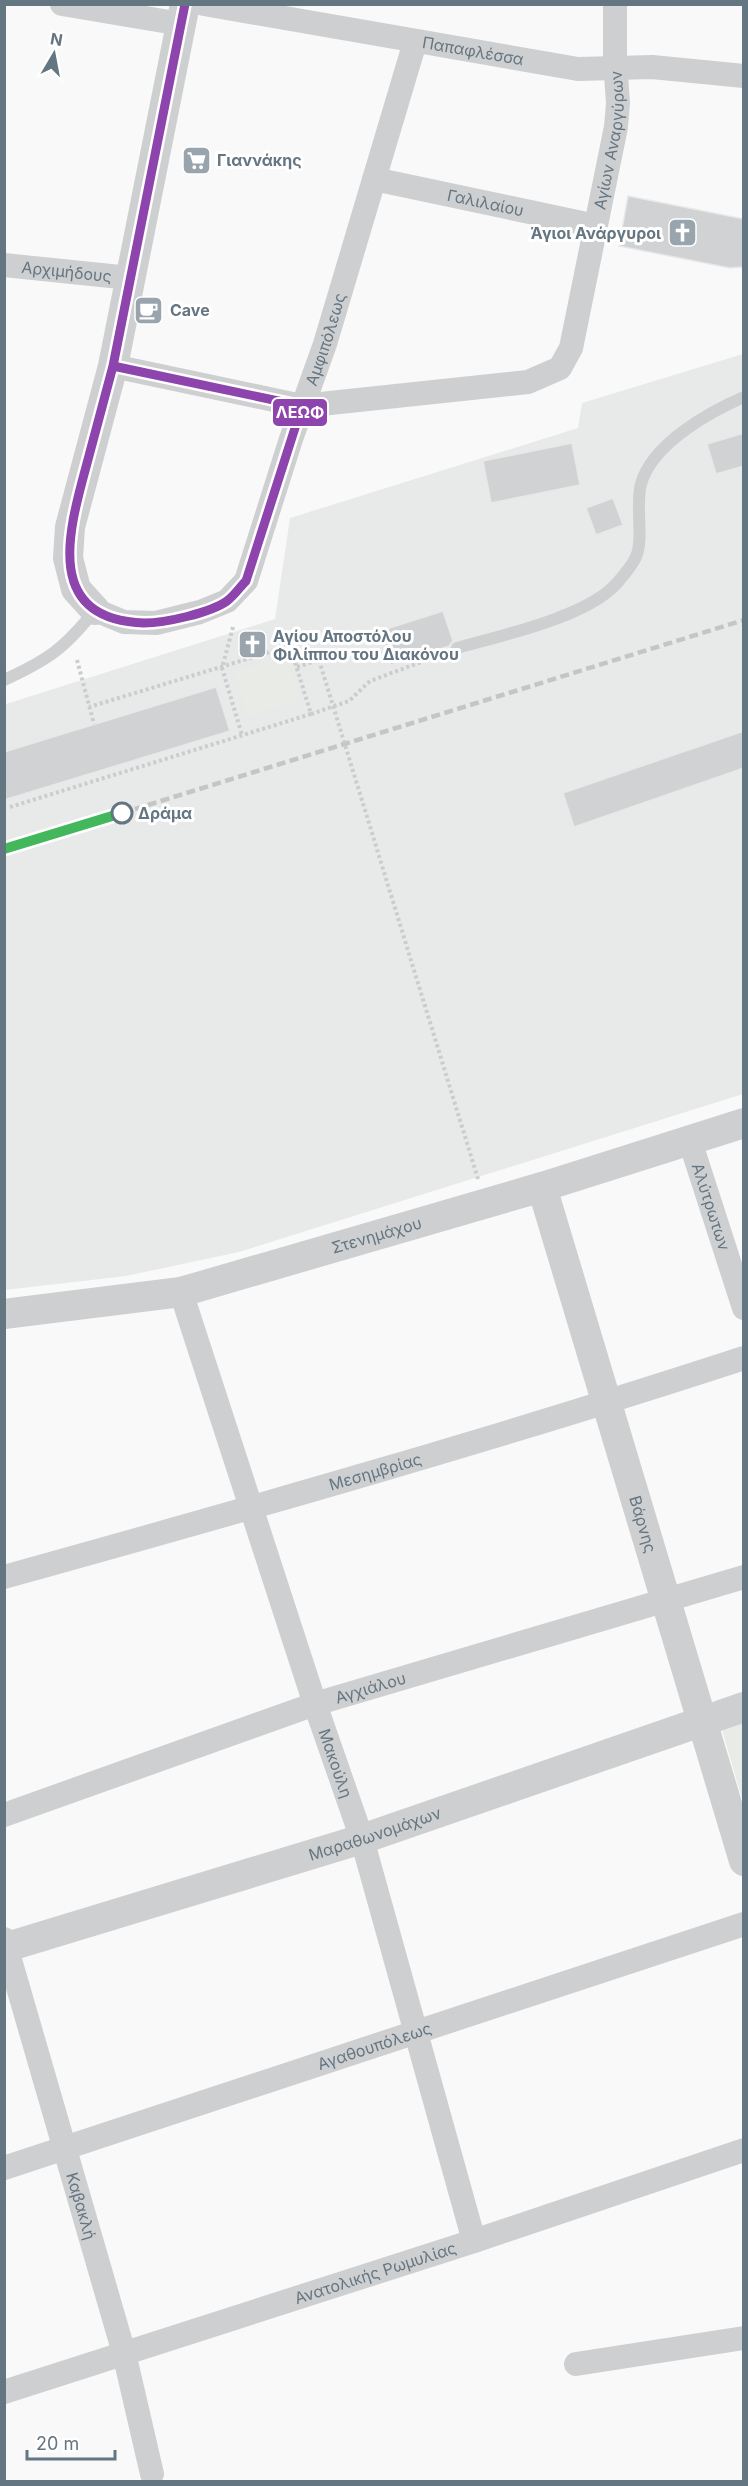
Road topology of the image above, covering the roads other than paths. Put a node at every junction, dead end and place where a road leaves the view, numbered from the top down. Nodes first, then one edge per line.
1 (62, 4) edge
2 (204, 4) edge
3 (615, 4) edge
4 (183, 14) edge
5 (415, 42) junction
6 (615, 69) junction
7 (744, 76) edge
8 (374, 179) junction
9 (596, 226) junction
10 (4, 265) edge
11 (130, 278) junction
12 (113, 366) junction
13 (744, 397) edge
14 (302, 406) junction
15 (95, 610) junction
16 (457, 648) road end
17 (4, 680) edge
18 (744, 1123) edge
19 (690, 1141) junction
20 (542, 1187) junction
21 (181, 1293) junction
22 (744, 1308) edge
23 (4, 1314) edge
24 (744, 1358) edge
25 (605, 1404) junction
26 (250, 1509) junction
27 (4, 1576) edge
28 (744, 1577) edge
29 (664, 1601) junction
30 (315, 1704) junction
31 (744, 1707) edge
32 (701, 1720) junction
33 (4, 1815) edge
34 (362, 1839) junction
35 (744, 1861) edge
36 (744, 1924) edge
37 (5, 1945) edge
38 (415, 2034) junction
39 (64, 2149) junction
40 (744, 2150) edge
41 (4, 2168) edge
42 (474, 2241) junction
43 (744, 2338) edge
44 (124, 2353) junction
45 (576, 2364) dead end
46 (4, 2392) edge
47 (152, 2474) dead end

1 - 4 street
2 - 5 street, Παπαφλέσσα
3 - 6 street, Αγίων Αναργύρων
4 - 11 street
5 - 6 street, Παπαφλέσσα
5 - 8 street, Αμφιπόλεως
6 - 7 street, Παπαφλέσσα
6 - 9 street, Αγίων Αναργύρων
8 - 9 street, Γαλιλαίου
8 - 14 street, Αμφιπόλεως
9 - 14 street, Αγίων Αναργύρων
10 - 11 street, Αρχιμήδους
11 - 12 street
12 - 14 street
12 - 15 street
13 - 16 lane
14 - 15 street, Αμφιπόλεως
15 - 17 lane
18 - 19 street, Στενημάχου
19 - 20 street, Στενημάχου
19 - 22 street, Αλύτρωτων
20 - 21 street, Στενημάχου
20 - 25 street, Βάρνης
21 - 23 street, Στενημάχου
21 - 26 street, Μακούλη
24 - 25 street, Μεσημβρίας
25 - 26 street, Μεσημβρίας
25 - 29 street, Βάρνης
26 - 27 street, Μεσημβρίας
26 - 30 street, Μακούλη
28 - 29 street, Αγχιάλου
29 - 30 street, Αγχιάλου
29 - 32 street, Βάρνης
30 - 33 street, Αγχιάλου
30 - 34 street, Μακούλη
31 - 32 street, Μαραθωνομάχων
32 - 34 street, Μαραθωνομάχων
32 - 35 street, Βάρνης
34 - 37 street, Μαραθωνομάχων
34 - 38 street, Μακούλη
36 - 38 street, Αγαθουπόλεως
37 - 39 street, Καβακλή
38 - 39 street, Αγαθουπόλεως
38 - 42 street, Μακούλη
39 - 41 street, Αγαθουπόλεως
39 - 44 street, Καβακλή
40 - 42 street, Ανατολικής Ρωμυλίας
42 - 44 street, Ανατολικής Ρωμυλίας
43 - 45 street
44 - 46 street, Ανατολικής Ρωμυλίας
44 - 47 street, Καβακλή

